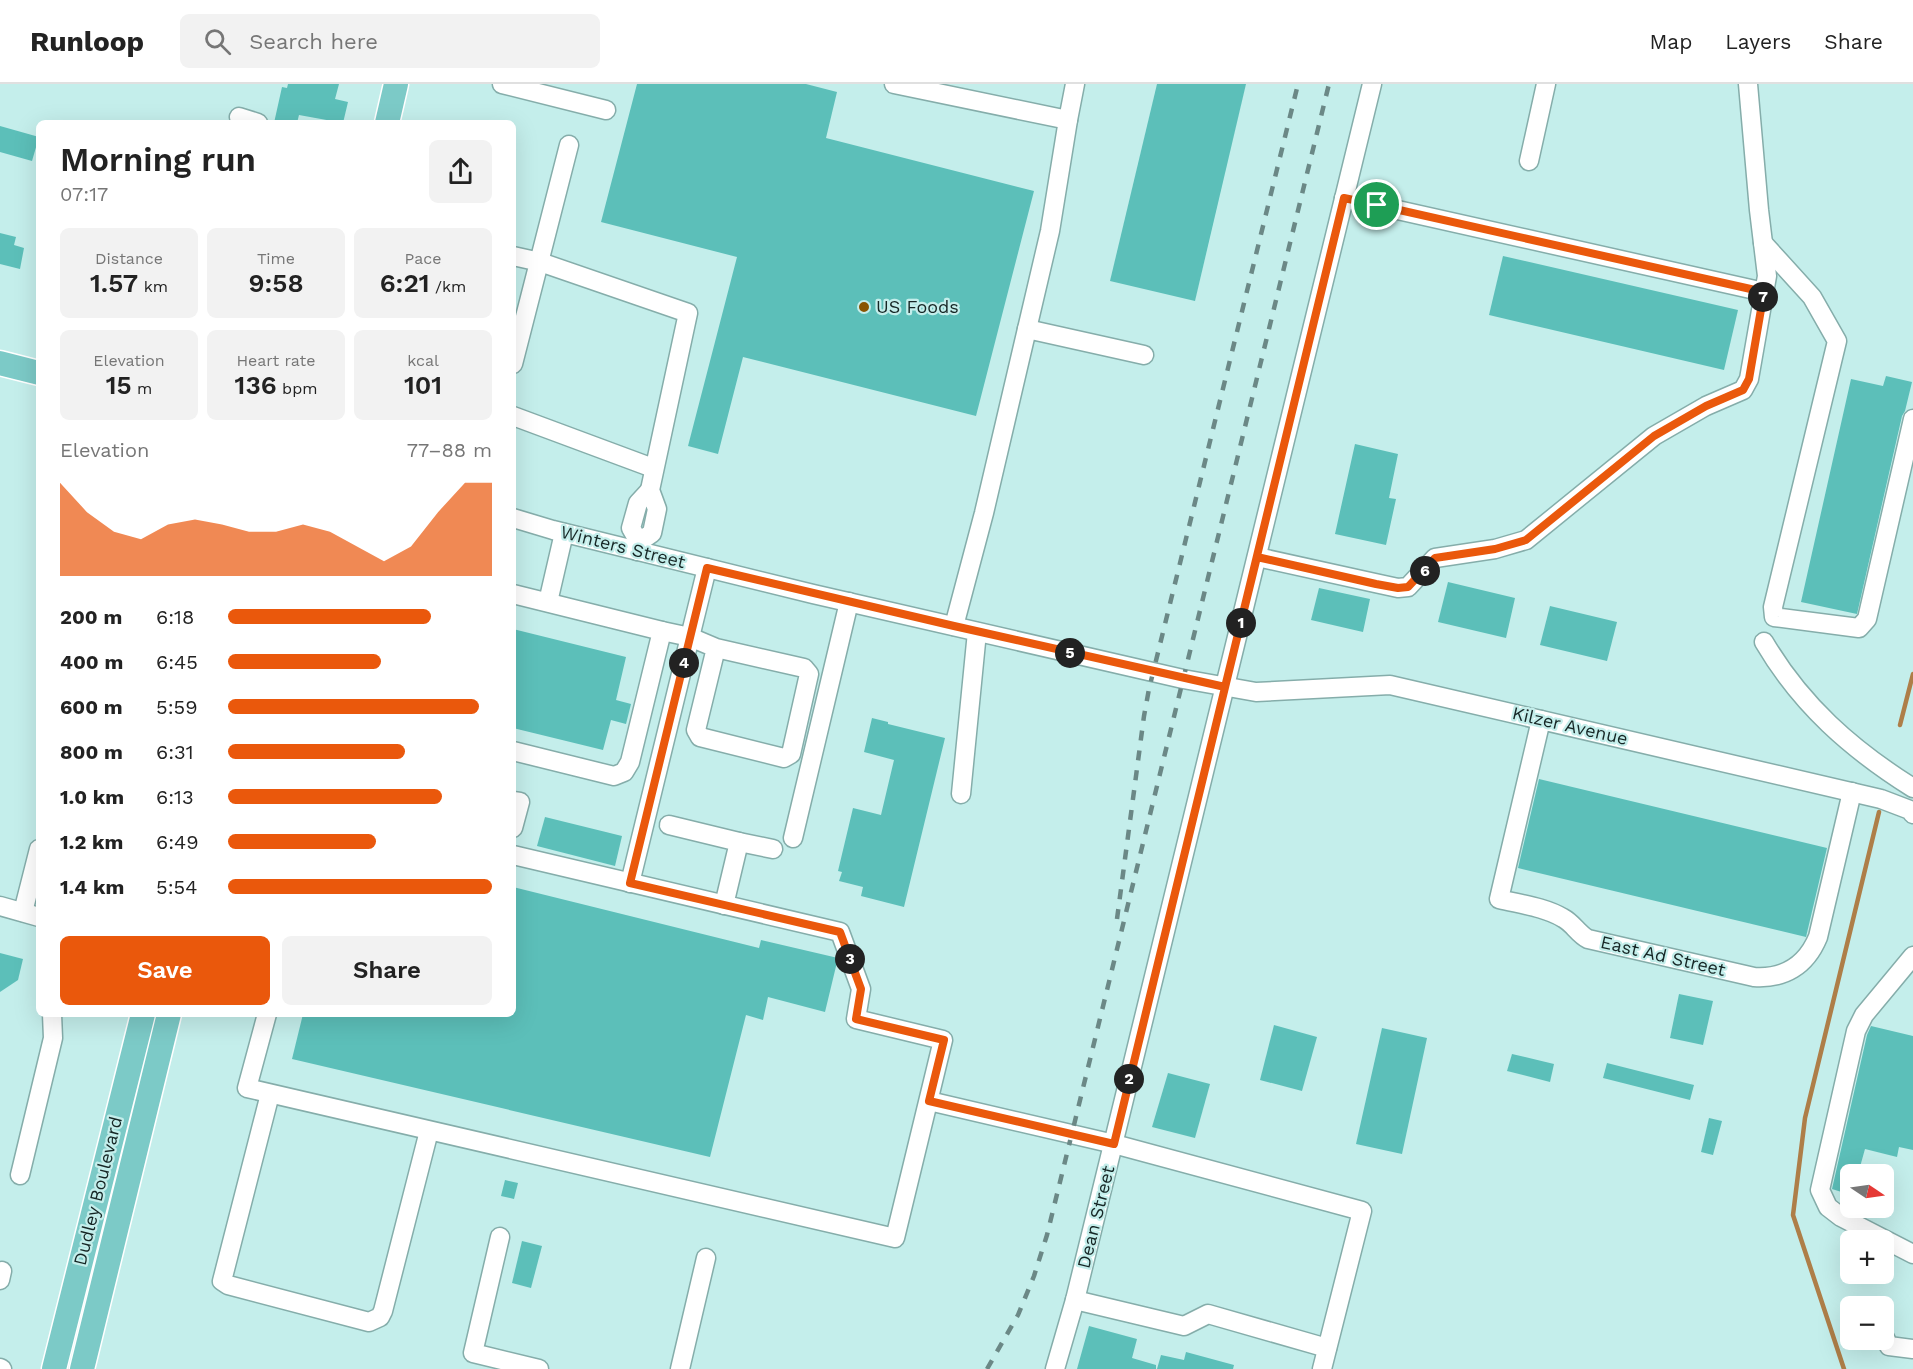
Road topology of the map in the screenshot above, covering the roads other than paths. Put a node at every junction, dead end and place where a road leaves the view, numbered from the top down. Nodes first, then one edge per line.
1 (396, 84) edge
2 (502, 84) edge
3 (894, 84) edge
4 (1076, 84) edge
5 (1372, 84) edge
6 (1546, 84) edge
7 (1748, 84) edge
8 (535, 88) edge
9 (606, 110) dead end
10 (239, 117) dead end
11 (248, 120) edge
12 (388, 120) edge
13 (1068, 120) junction
14 (569, 145) dead end
15 (1528, 161) dead end
16 (1344, 198) junction
17 (1763, 243) junction
18 (516, 257) edge
19 (540, 262) junction
20 (1764, 292) junction
21 (1028, 329) junction
22 (516, 353) edge
23 (1144, 355) dead end
24 (0, 363) edge
25 (36, 372) edge
26 (516, 417) edge
27 (1913, 418) edge
28 (653, 468) junction
29 (516, 519) edge
30 (564, 533) junction
31 (638, 547) junction
32 (1257, 557) junction
33 (707, 568) junction
34 (516, 595) edge
35 (548, 602) junction
36 (849, 602) junction
37 (954, 626) junction
38 (662, 631) junction
39 (977, 632) junction
40 (690, 637) junction
41 (1764, 642) dead end
42 (716, 648) junction
43 (1225, 687) junction
44 (1541, 720) junction
45 (516, 752) edge
46 (1913, 788) edge
47 (1852, 792) junction
48 (961, 794) dead end
49 (516, 801) edge
50 (1912, 812) edge
51 (516, 817) edge
52 (669, 825) dead end
53 (793, 838) dead end
54 (739, 842) junction
55 (773, 849) dead end
56 (516, 856) edge
57 (36, 873) edge
58 (630, 883) junction
59 (724, 905) junction
60 (0, 906) edge
61 (31, 914) edge
62 (1913, 956) edge
63 (52, 1017) edge
64 (142, 1017) edge
65 (168, 1017) edge
66 (266, 1017) edge
67 (270, 1094) junction
68 (929, 1101) junction
69 (429, 1131) junction
70 (1114, 1144) junction
71 (20, 1175) dead end
72 (500, 1237) dead end
73 (1913, 1254) edge
74 (706, 1258) dead end
75 (1075, 1300) junction
76 (1894, 1347) edge
77 (1327, 1348) junction
78 (1913, 1349) edge
79 (54, 1369) edge
80 (82, 1369) edge
81 (539, 1369) edge
82 (680, 1369) edge
83 (1055, 1369) edge
84 (1322, 1369) edge

1 - 12 main road
2 - 8 street
3 - 13 street
4 - 13 street
5 - 16 street, Dean Street
6 - 15 street
7 - 17 street
8 - 9 street
10 - 11 street
13 - 21 street
14 - 19 street
16 - 20 street
16 - 32 street, Dean Street
17 - 20 street
17 - 27 street
18 - 19 street
19 - 22 street
19 - 28 street
20 - 32 street
21 - 23 street
21 - 37 street
24 - 25 main road
26 - 28 street
28 - 31 street
29 - 30 street, Winters Street
30 - 31 street, Winters Street
30 - 35 street
31 - 33 street, Winters Street
32 - 43 street, Dean Street
33 - 36 street, Winters Street
33 - 40 street
34 - 35 street
35 - 38 street
36 - 37 street, Winters Street
36 - 53 street
37 - 39 street, Winters Street
38 - 40 street
38 - 45 street
39 - 43 street, Winters Street
39 - 48 street
40 - 42 street
40 - 58 street
41 - 46 street
42 - 42 street
43 - 44 street, Kilzer Avenue
43 - 70 street, Dean Street
44 - 47 street, Kilzer Avenue
44 - 47 street, East Ad Street
47 - 50 street, Kilzer Avenue
49 - 51 street
52 - 54 street
54 - 55 street
54 - 59 street
56 - 58 street
57 - 61 street
58 - 59 street
59 - 68 street
60 - 61 street
62 - 73 street
63 - 71 street
64 - 79 main road, Dudley Boulevard
65 - 80 main road, Dudley Boulevard
66 - 67 street
67 - 69 street
67 - 69 street
68 - 69 street
68 - 70 street
70 - 75 street, Dean Street
70 - 77 street
72 - 81 street
74 - 82 street
75 - 77 street
75 - 83 street, Dean Street
76 - 78 street
77 - 84 street

